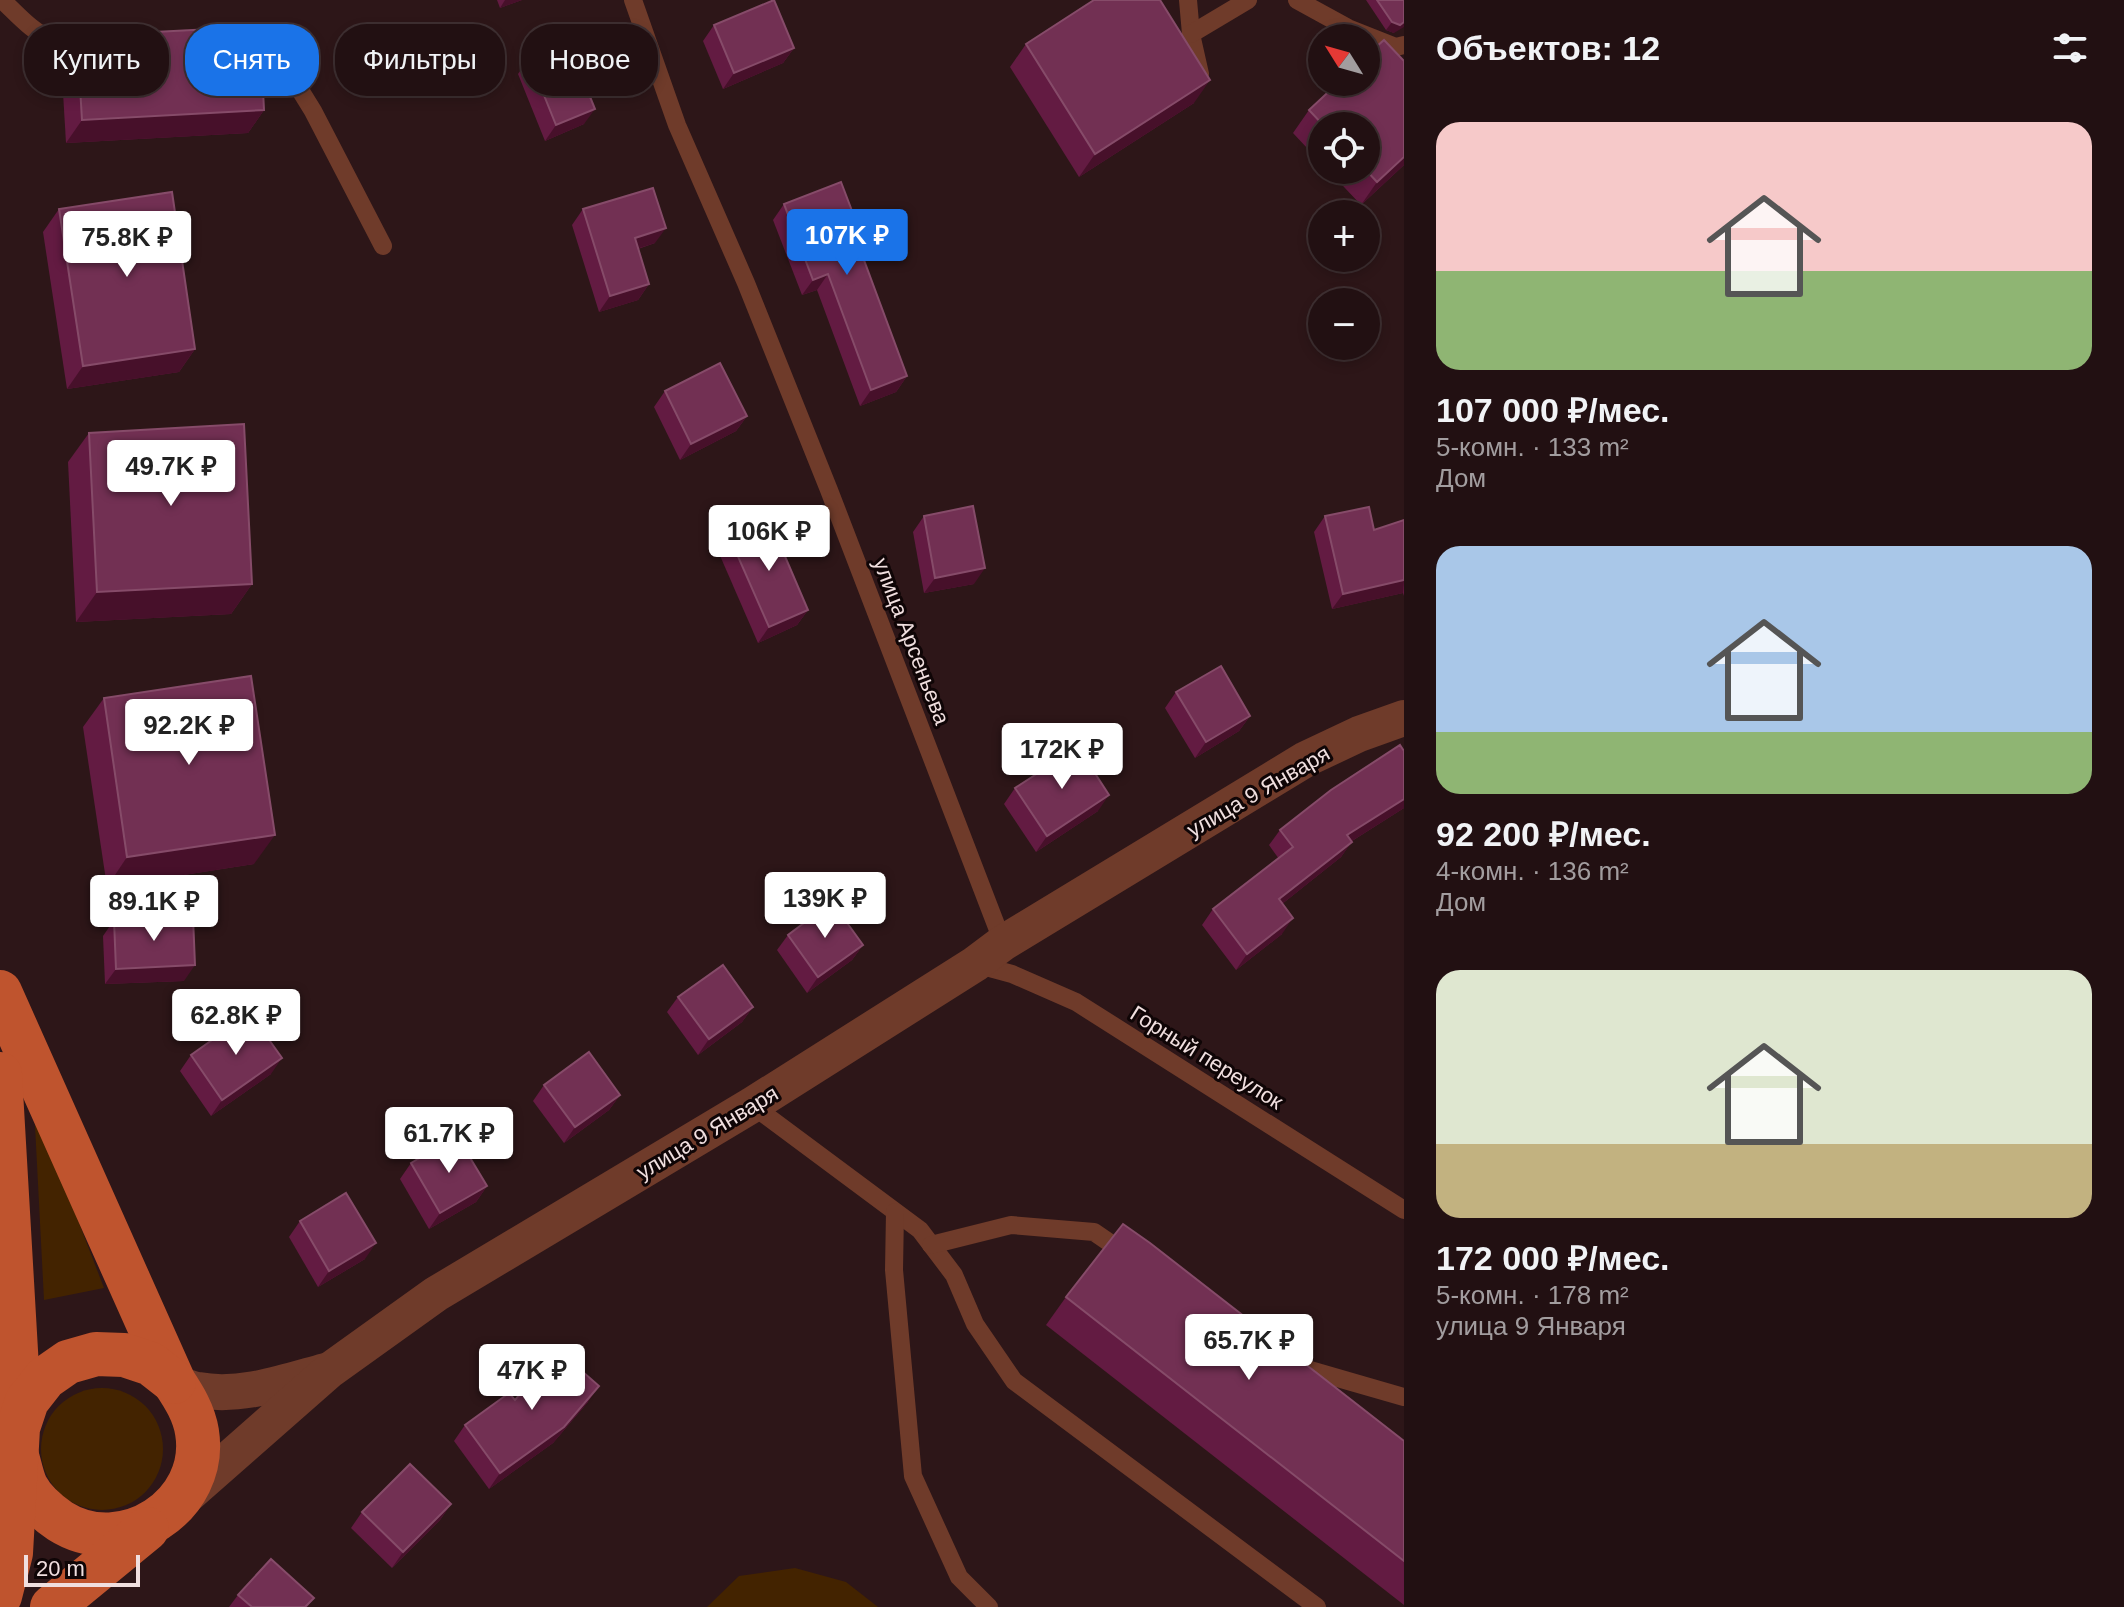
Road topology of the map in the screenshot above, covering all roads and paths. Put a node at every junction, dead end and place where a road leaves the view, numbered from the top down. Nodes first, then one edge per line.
1 (2, 0) edge
2 (633, 0) edge
3 (1188, 0) edge
4 (1248, 0) edge
5 (1297, 0) edge
6 (28, 24) edge
7 (1191, 34) junction
8 (1404, 45) edge
9 (1200, 74) edge
10 (304, 96) edge
11 (383, 246) dead end
12 (1404, 718) edge
13 (989, 953) junction
14 (0, 992) edge
15 (0, 1074) edge
16 (752, 1105) junction
17 (1404, 1210) edge
18 (895, 1212) junction
19 (931, 1245) junction
20 (1143, 1265) edge
21 (1278, 1352) edge
22 (330, 1370) junction
23 (174, 1382) junction
24 (1404, 1397) edge
25 (19, 1438) junction
26 (165, 1515) junction
27 (0, 1596) edge
28 (52, 1607) edge
29 (989, 1607) edge
30 (1317, 1607) edge

1 - 6 lane
2 - 13 lane, улица Арсеньева
3 - 7 lane
4 - 7 lane
5 - 8 lane
7 - 9 lane
10 - 11 lane
12 - 13 street, улица 9 Января
13 - 16 street, улица 9 Января
13 - 17 lane, Горный переулок
14 - 23 main road
15 - 25 main road
16 - 18 lane
16 - 22 street, улица 9 Января
18 - 19 lane
18 - 29 lane
19 - 20 lane
19 - 30 lane
21 - 24 lane
22 - 23 street
22 - 26 street, улица 9 Января
23 - 25 main road
23 - 26 main road
25 - 26 main road
25 - 27 main road
26 - 28 main road, улица 9 Января

